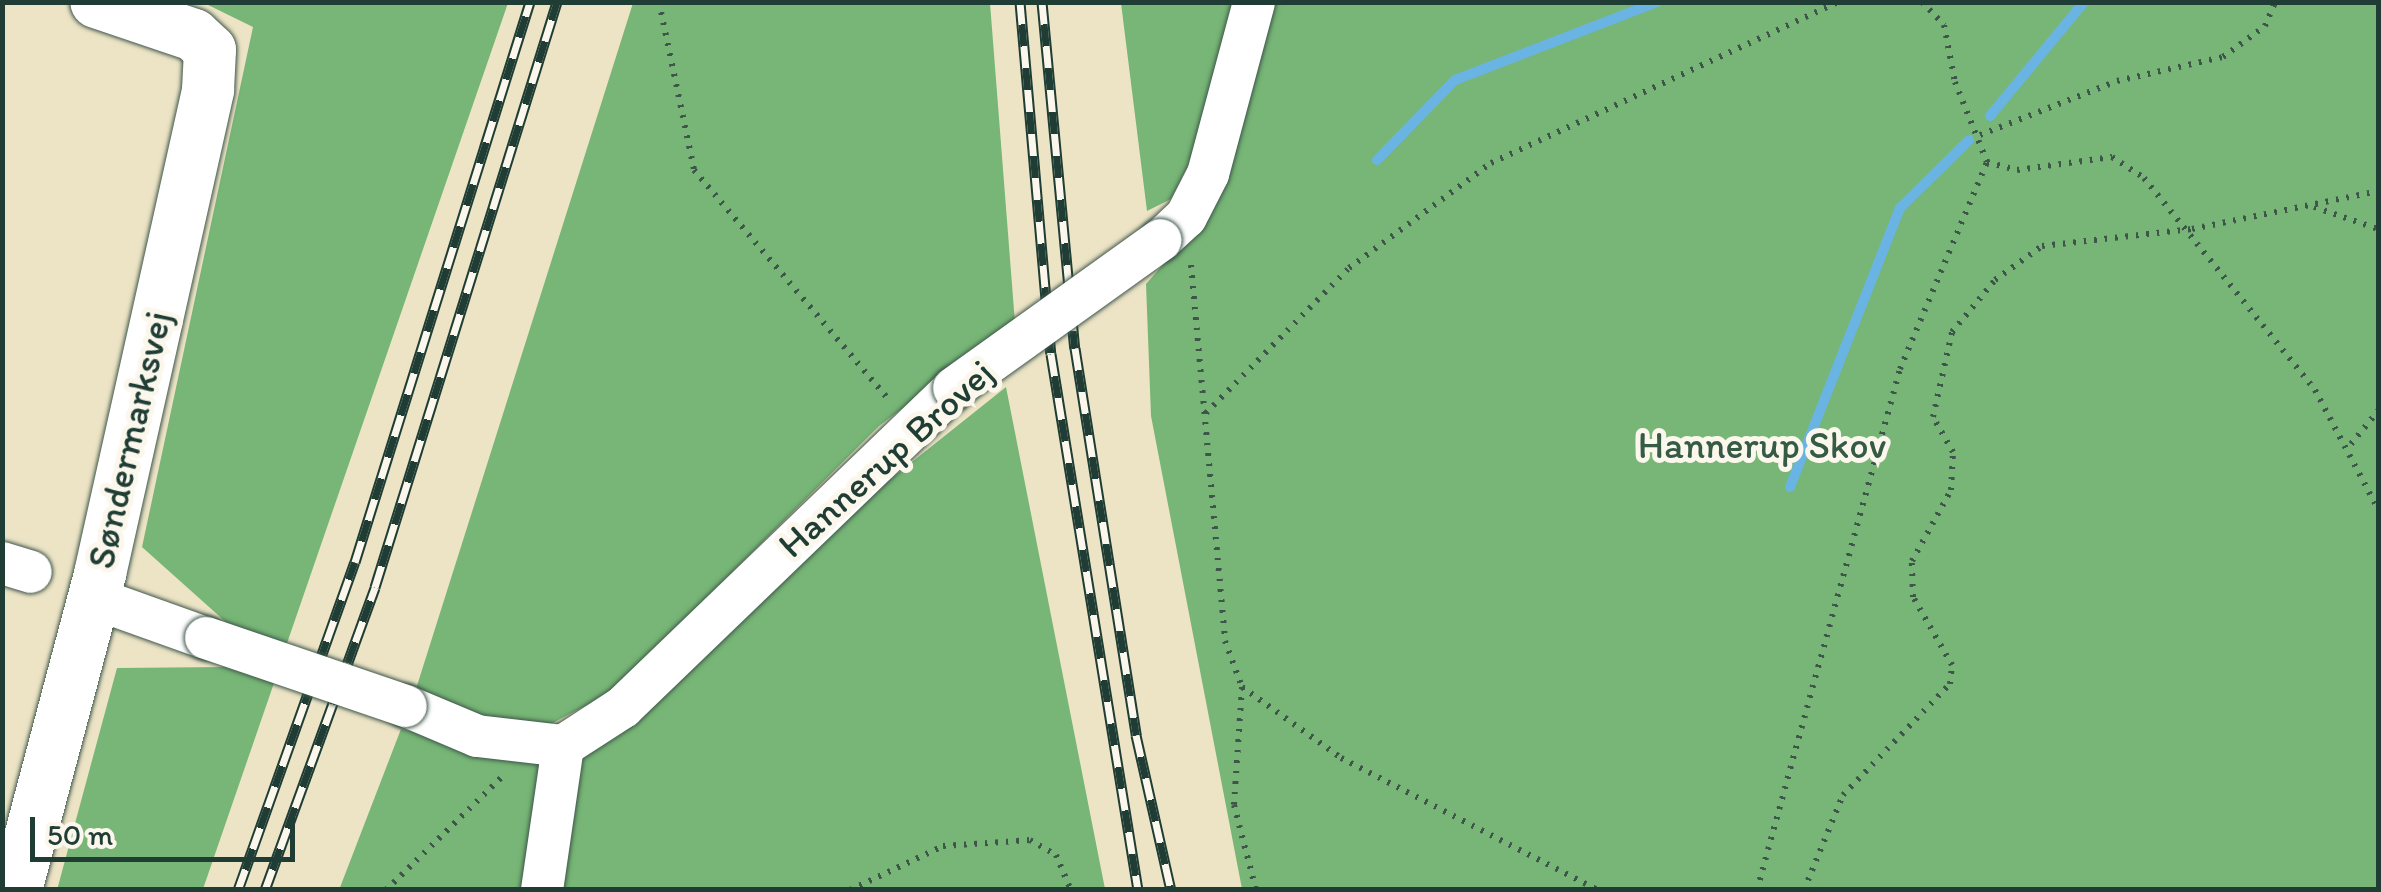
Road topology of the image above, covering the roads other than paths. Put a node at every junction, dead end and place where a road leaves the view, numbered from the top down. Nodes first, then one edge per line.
1 (96, 2) edge
2 (1254, 2) edge
3 (94, 598) junction
4 (544, 744) junction
5 (18, 823) edge
6 (16, 890) edge
7 (542, 890) edge

1 - 3 street, Søndermarksvej
2 - 4 street, Hannerup Brovej, bridge
3 - 4 street, bridge
3 - 5 street, Søndermarksvej
4 - 7 street
5 - 6 street, Søndermarksvej

